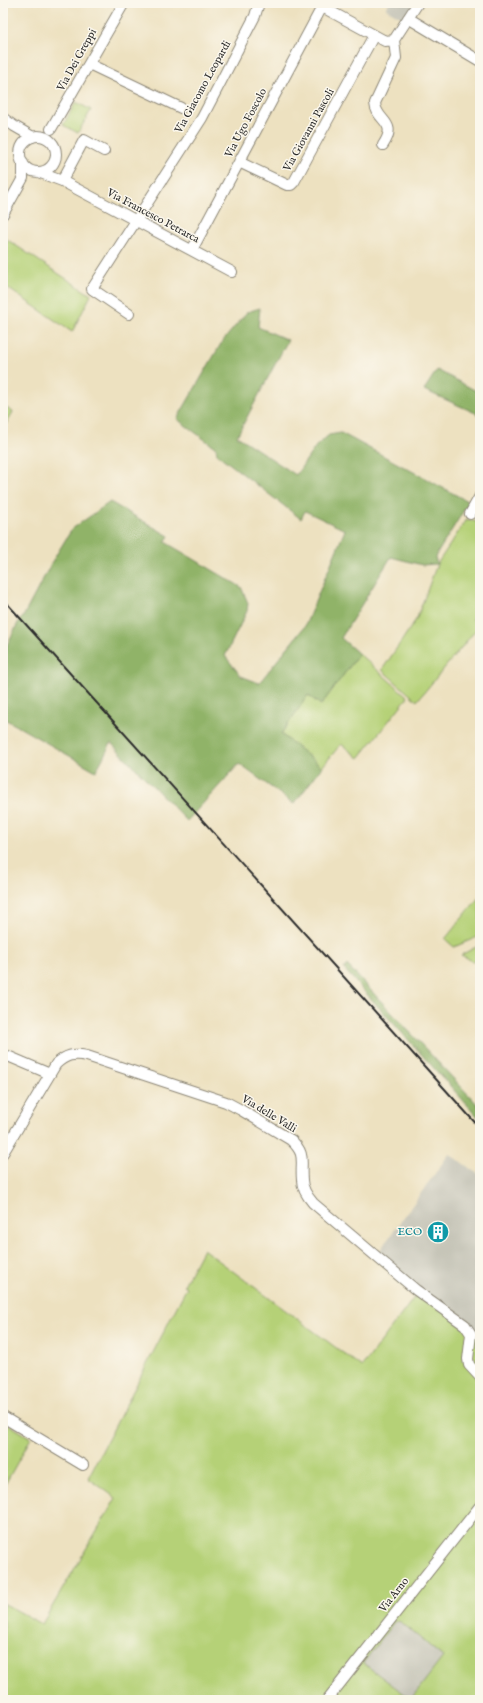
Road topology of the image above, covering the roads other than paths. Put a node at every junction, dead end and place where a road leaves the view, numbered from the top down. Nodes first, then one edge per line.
1 (124, 3) edge
2 (259, 3) edge
3 (418, 3) edge
4 (318, 5) edge
5 (408, 18) junction
6 (374, 35) junction
7 (394, 40) junction
8 (480, 61) edge
9 (89, 64) junction
10 (181, 108) dead end
11 (3, 118) edge
12 (14, 126) junction
13 (50, 129) junction
14 (36, 136) junction
15 (53, 144) junction
16 (383, 145) dead end
17 (21, 148) junction
18 (104, 151) dead end
19 (54, 162) junction
20 (239, 162) junction
21 (23, 163) junction
22 (37, 172) junction
23 (23, 178) junction
24 (62, 181) junction
25 (3, 214) edge
26 (136, 220) junction
27 (192, 250) junction
28 (232, 272) dead end
29 (129, 314) dead end
30 (480, 496) edge
31 (470, 514) dead end
32 (3, 1054) edge
33 (50, 1074) junction
34 (3, 1153) edge
35 (480, 1377) edge
36 (3, 1417) edge
37 (83, 1465) dead end
38 (480, 1506) edge
39 (328, 1700) edge

1 - 9 street, Via Dei Greppi
2 - 26 street, Via Giacomo Leopardi
3 - 5 street
4 - 6 street
4 - 20 street, Via Ugo Foscolo
5 - 7 street
5 - 8 street
6 - 7 street
6 - 20 street, Via Giovanni Pascoli
7 - 16 street
9 - 10 street
9 - 13 street, Via Dei Greppi
11 - 12 street
12 - 14 street
12 - 17 street
13 - 14 street
13 - 15 street
14 - 15 street
14 - 17 street
15 - 19 street
17 - 21 street
18 - 24 street
19 - 22 street
19 - 24 street
20 - 27 street, Via Ugo Foscolo
21 - 22 street
21 - 23 street
22 - 23 street
22 - 24 street, Via Francesco Petrarca
23 - 25 street
24 - 26 street, Via Francesco Petrarca
26 - 27 street, Via Francesco Petrarca
26 - 29 street, Via Giacomo Leopardi
27 - 28 street, Via Francesco Petrarca
30 - 31 street
32 - 33 street
33 - 34 street, Via delle Valli
33 - 35 street, Via delle Valli
36 - 37 street
38 - 39 street, Via Arno

